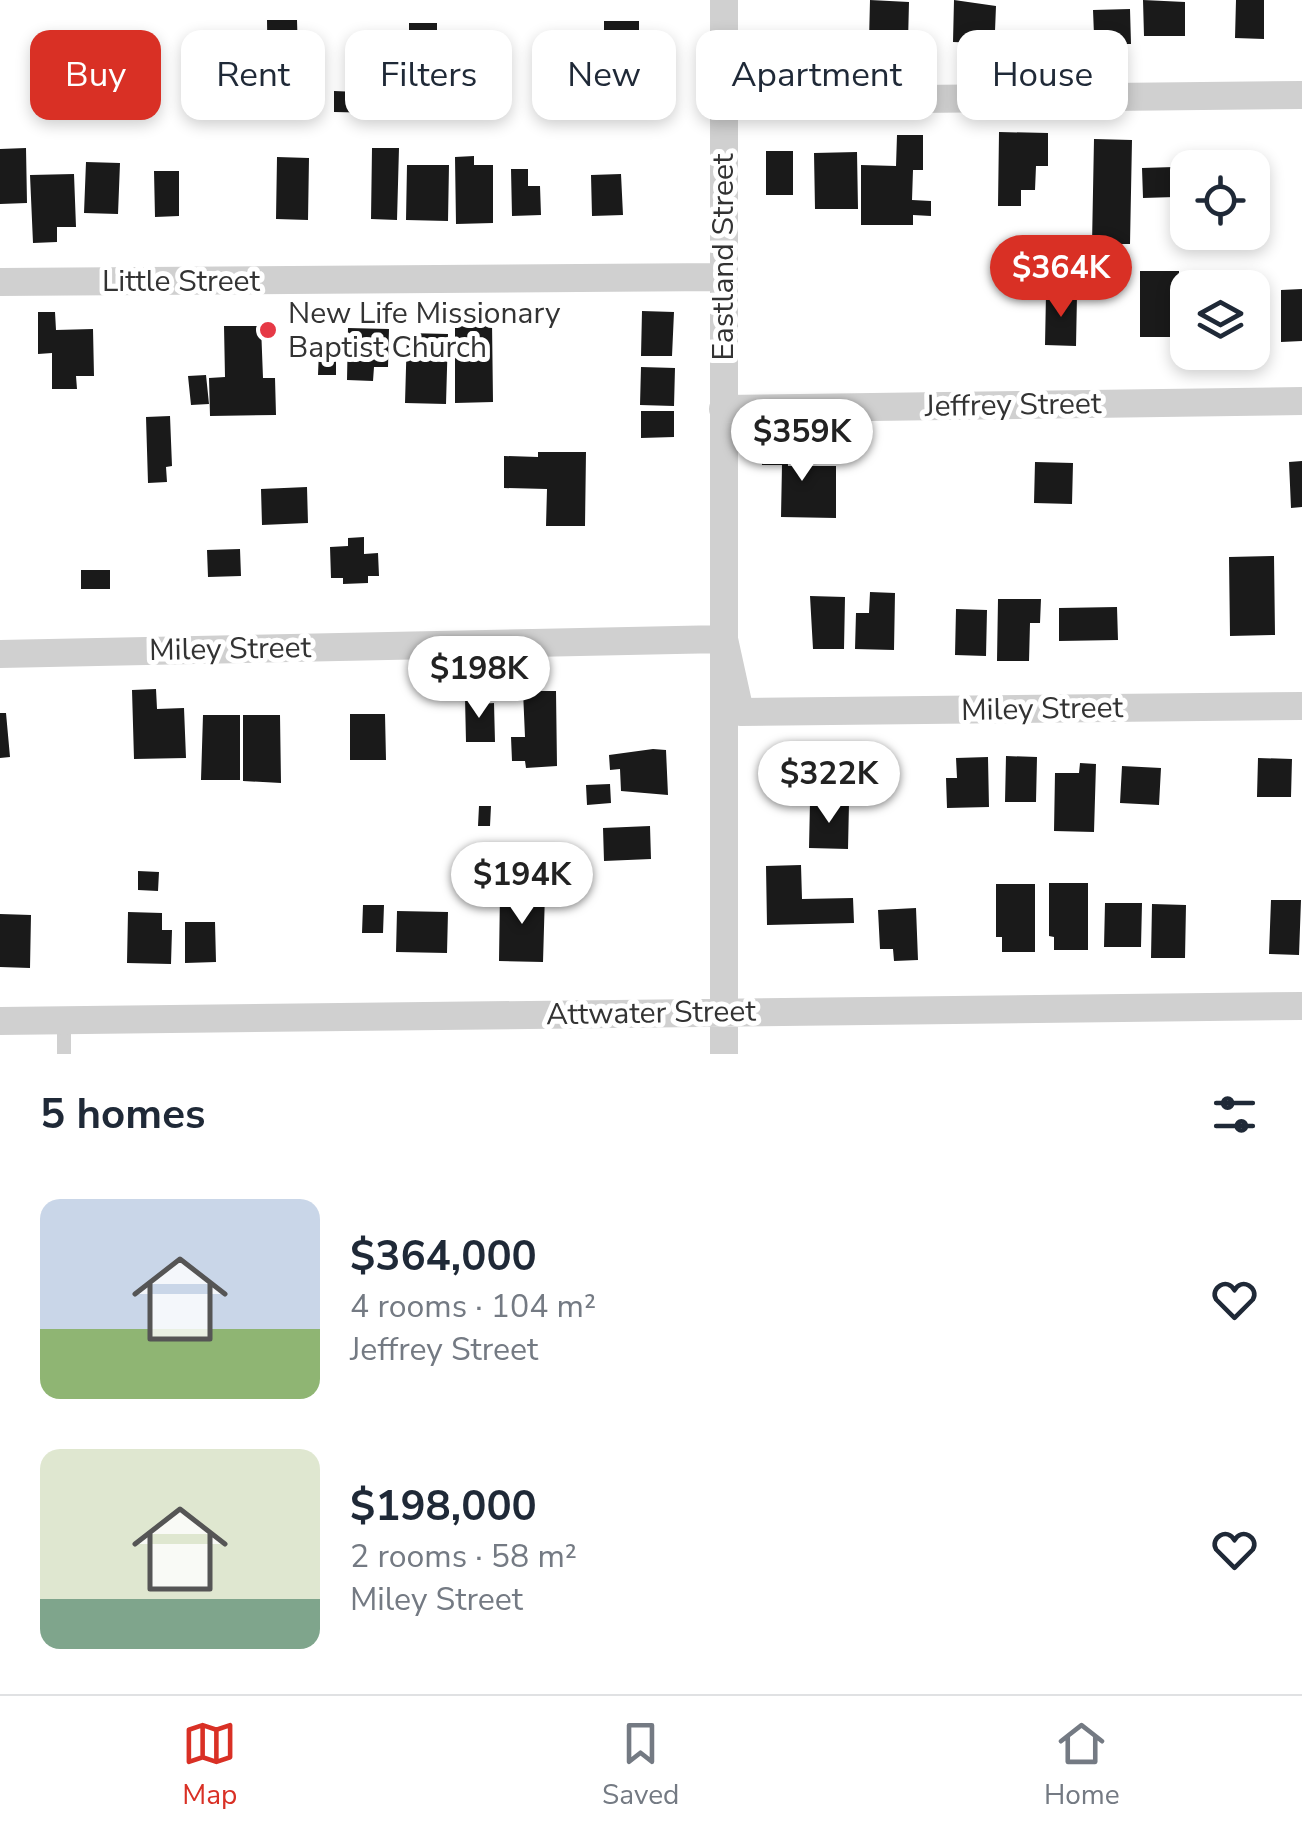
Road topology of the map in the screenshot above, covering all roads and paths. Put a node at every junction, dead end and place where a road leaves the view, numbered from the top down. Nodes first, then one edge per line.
1 (724, 0) edge
2 (724, 30) edge
3 (1302, 96) edge
4 (937, 99) edge
5 (724, 120) edge
6 (722, 278) junction
7 (0, 282) edge
8 (1302, 401) edge
9 (723, 409) junction
10 (724, 639) junction
11 (0, 654) edge
12 (1302, 706) edge
13 (1302, 1006) edge
14 (724, 1012) junction
15 (64, 1020) junction
16 (0, 1021) edge
17 (64, 1054) edge
18 (724, 1054) edge

1 - 2 street, Eastland Street
3 - 4 street
5 - 6 street, Eastland Street
6 - 7 street, Little Street
6 - 9 street, Eastland Street
8 - 9 street, Jeffrey Street
9 - 10 street, Eastland Street
10 - 11 street, Miley Street
10 - 12 street, Miley Street
10 - 14 street, Eastland Street
13 - 14 street, Attwater Street
14 - 15 street, Attwater Street
14 - 18 street, Eastland Street
15 - 16 street, Attwater Street
15 - 17 lane

